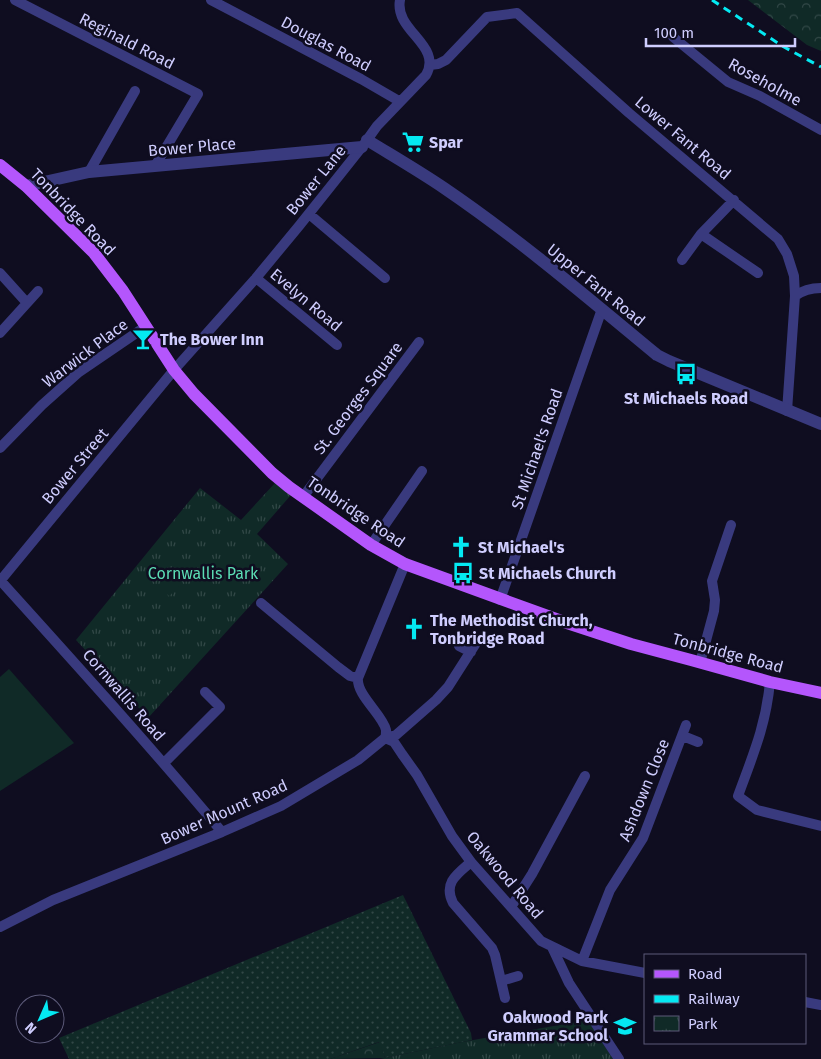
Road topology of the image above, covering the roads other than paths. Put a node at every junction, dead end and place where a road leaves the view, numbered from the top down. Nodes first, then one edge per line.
1 (15, 0) edge
2 (211, 0) edge
3 (400, 0) edge
4 (673, 37) dead end
5 (430, 65) junction
6 (135, 90) dead end
7 (399, 101) junction
8 (821, 130) edge
9 (365, 144) junction
10 (0, 165) edge
11 (155, 166) junction
12 (88, 172) junction
13 (26, 186) junction
14 (734, 200) junction
15 (309, 214) junction
16 (701, 234) junction
17 (682, 260) dead end
18 (0, 273) edge
19 (758, 273) dead end
20 (256, 278) junction
21 (385, 278) dead end
22 (821, 288) edge
23 (38, 291) dead end
24 (796, 296) junction
25 (27, 303) junction
26 (602, 309) junction
27 (145, 327) junction
28 (0, 332) edge
29 (419, 342) dead end
30 (337, 345) dead end
31 (174, 370) junction
32 (788, 411) junction
33 (821, 424) edge
34 (0, 448) edge
35 (422, 470) dead end
36 (303, 497) junction
37 (731, 525) dead end
38 (372, 545) junction
39 (405, 564) junction
40 (0, 580) edge
41 (500, 600) junction
42 (260, 603) dead end
43 (478, 640) dead end
44 (460, 646) dead end
45 (471, 652) junction
46 (700, 663) junction
47 (358, 678) junction
48 (770, 682) junction
49 (205, 692) dead end
50 (821, 693) edge
51 (686, 725) dead end
52 (682, 736) junction
53 (385, 738) junction
54 (698, 742) dead end
55 (164, 763) junction
56 (585, 776) dead end
57 (821, 826) edge
58 (222, 832) junction
59 (471, 862) junction
60 (511, 907) junction
61 (0, 927) edge
62 (552, 947) junction
63 (582, 962) junction
64 (644, 973) edge
65 (518, 976) dead end
66 (501, 981) junction
67 (505, 998) dead end
68 (806, 1002) edge
69 (821, 1005) edge
70 (619, 1059) edge

1 - 11 street, Reginald Road
2 - 7 street, Douglas Road
3 - 5 street
4 - 8 street, Roseholme
5 - 7 street, Bower Lane
5 - 14 street, Lower Fant Road
6 - 12 street
7 - 9 street, Bower Lane
9 - 11 street, Bower Place
9 - 15 street, Bower Lane
9 - 26 street, Upper Fant Road
10 - 13 main road, Tonbridge Road
11 - 12 street, Bower Place
12 - 13 street, Bower Place
13 - 27 main road, Tonbridge Road
14 - 16 street
14 - 24 street, Lower Fant Road
15 - 20 street, Bower Lane
15 - 21 street
16 - 17 street
16 - 19 street
18 - 25 street
20 - 30 street, Evelyn Road
20 - 31 street, Bower Lane
22 - 24 street
23 - 25 street
24 - 32 street, Lower Fant Road
25 - 28 street
26 - 32 street, Upper Fant Road
26 - 41 street, St Michael's Road
27 - 31 main road, Tonbridge Road
27 - 34 street, Warwick Place
29 - 36 street, St. Georges Square
31 - 36 main road, Tonbridge Road
31 - 40 street, Bower Street
32 - 33 street, Upper Fant Road
35 - 38 street
36 - 38 main road, Tonbridge Road
37 - 46 street
38 - 39 main road, Tonbridge Road
39 - 41 main road, Tonbridge Road
39 - 47 street
40 - 55 street, Cornwallis Road
41 - 46 main road, Tonbridge Road
42 - 47 street
43 - 45 street, Bower Mount Road
44 - 45 street
45 - 53 street, Bower Mount Road
46 - 48 main road, Tonbridge Road
47 - 53 street
48 - 50 main road, Tonbridge Road
48 - 57 street
49 - 55 street
51 - 52 street, Ashdown Close
52 - 54 street, Ashdown Close
52 - 63 street, Ashdown Close
53 - 58 street, Bower Mount Road
53 - 59 street, Oakwood Road
55 - 58 street, Cornwallis Road
56 - 60 street
58 - 61 street, Bower Mount Road
59 - 60 street, Oakwood Road
59 - 66 street
60 - 62 street, Oakwood Road
62 - 63 street, Oakwood Road
62 - 70 street
63 - 64 street, Oakwood Road
65 - 66 street
66 - 67 street
68 - 69 street

